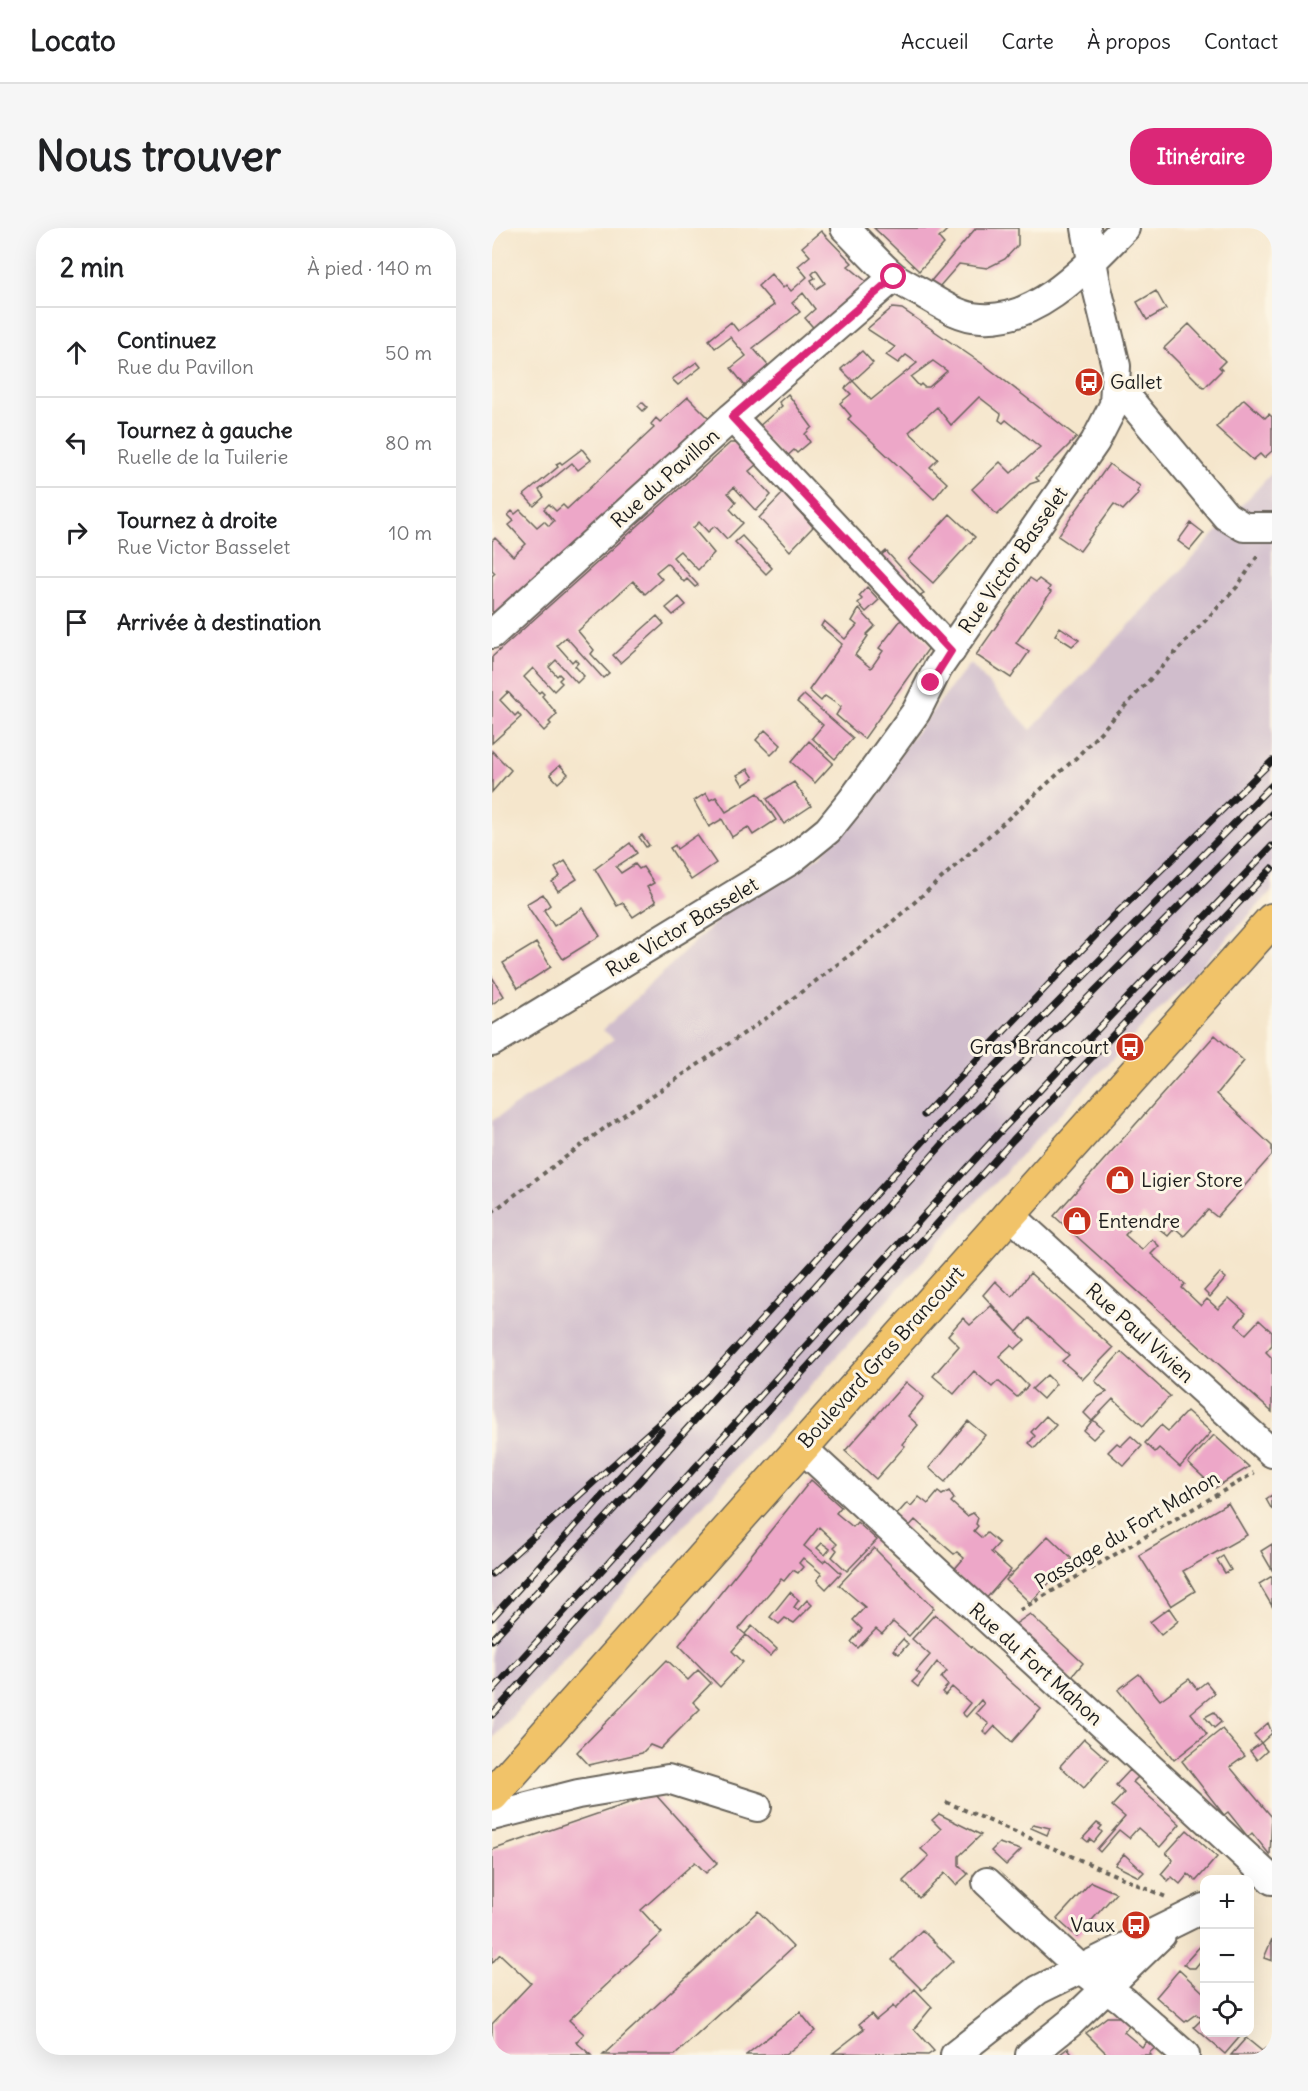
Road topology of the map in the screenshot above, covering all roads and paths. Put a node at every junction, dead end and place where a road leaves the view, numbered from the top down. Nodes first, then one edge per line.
1 (845, 228) edge
2 (1086, 228) edge
3 (1125, 228) edge
4 (1092, 261) junction
5 (894, 277) junction
6 (1117, 385) junction
7 (732, 417) junction
8 (1271, 528) edge
9 (492, 634) edge
10 (951, 651) junction
11 (1272, 920) edge
12 (492, 1042) edge
13 (492, 1212) edge
14 (1008, 1213) junction
15 (801, 1447) junction
16 (1266, 1461) edge
17 (993, 1626) junction
18 (492, 1795) edge
19 (946, 1802) dead end
20 (757, 1807) dead end
21 (492, 1816) edge
22 (1266, 1881) edge
23 (987, 1882) dead end
24 (1192, 1913) edge
25 (1080, 1968) junction
26 (1107, 1989) junction
27 (955, 2055) edge
28 (1030, 2055) edge
29 (1185, 2055) edge

1 - 5 street
2 - 4 street, Rue Victor Basselet
3 - 4 street
4 - 5 street
4 - 6 street, Rue Victor Basselet
5 - 7 street, Rue du Pavillon
6 - 8 street
6 - 10 street, Rue Victor Basselet
7 - 9 street, Rue du Pavillon
7 - 10 street
8 - 13 path
10 - 12 street, Rue Victor Basselet
11 - 14 main road, Boulevard Gras Brancourt
14 - 15 main road, Boulevard Gras Brancourt
14 - 16 street, Rue Paul Vivien
15 - 17 street, Rue du Fort Mahon
15 - 18 main road, Boulevard Gras Brancourt
16 - 17 path, Passage du Fort Mahon
17 - 22 street, Rue du Fort Mahon
19 - 24 path
20 - 21 street
23 - 25 street
24 - 25 street
24 - 26 street
25 - 26 street
25 - 27 street
26 - 28 street
26 - 29 street

